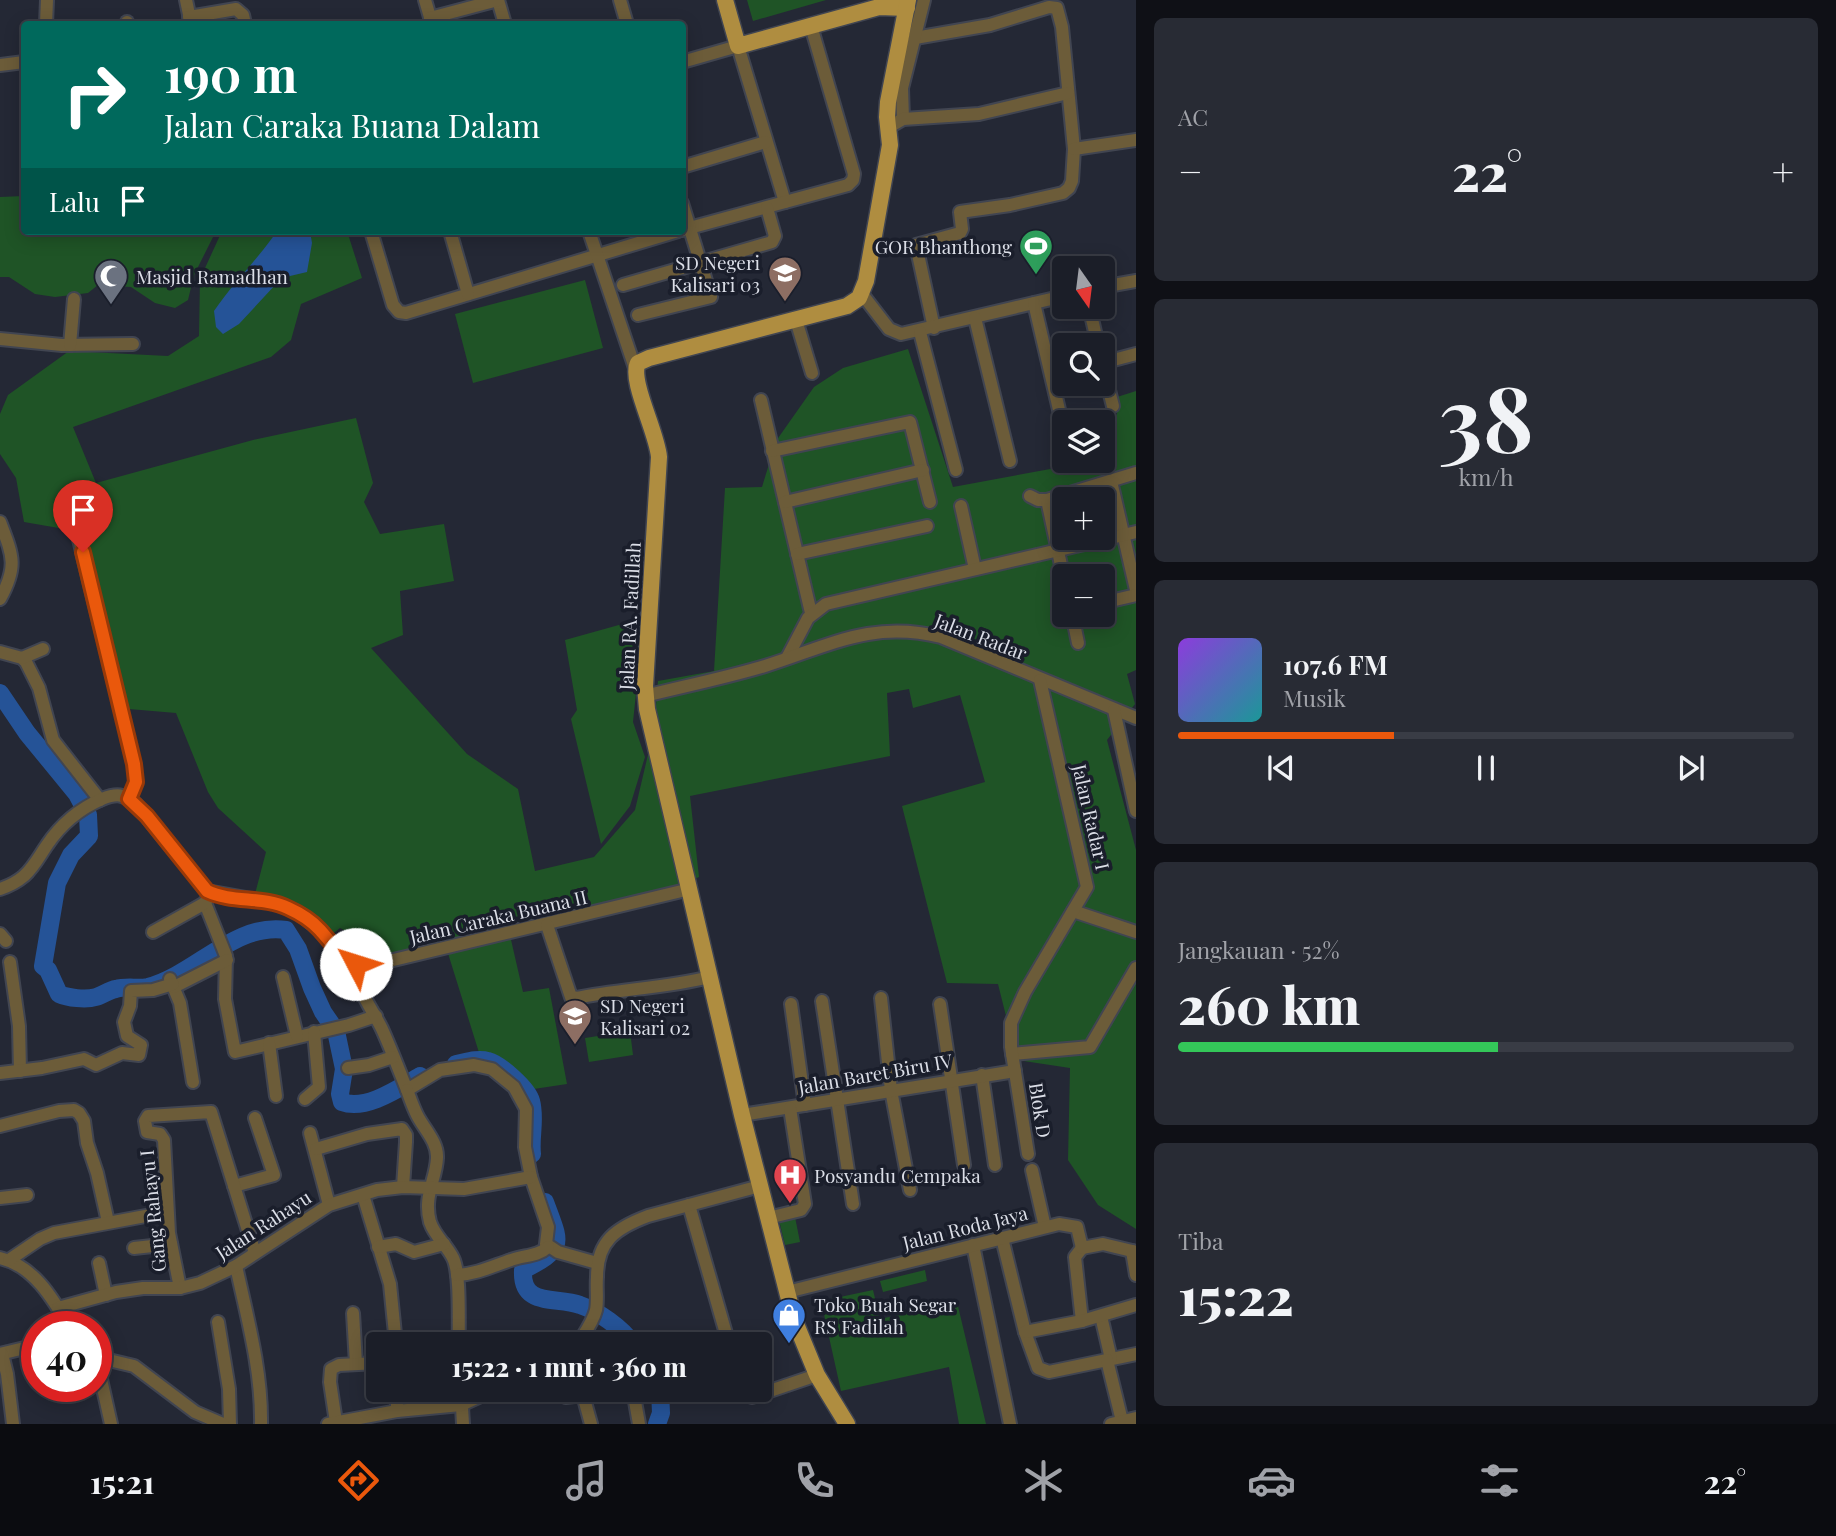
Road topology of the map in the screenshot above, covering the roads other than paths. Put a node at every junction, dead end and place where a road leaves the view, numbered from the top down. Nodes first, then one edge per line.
1 (47, 0) edge
2 (186, 0) edge
3 (425, 0) edge
4 (498, 0) edge
5 (620, 0) edge
6 (725, 0) edge
7 (924, 0) edge
8 (879, 4) edge
9 (908, 4) edge
10 (46, 21) edge
11 (190, 21) edge
12 (245, 21) edge
13 (431, 21) edge
14 (504, 21) edge
15 (626, 21) edge
16 (811, 26) junction
17 (915, 38) junction
18 (738, 46) junction
19 (686, 61) edge
20 (21, 62) edge
21 (0, 65) edge
22 (1068, 93) junction
23 (896, 123) junction
24 (1136, 140) edge
25 (766, 142) junction
26 (1074, 149) junction
27 (686, 166) edge
28 (785, 202) junction
29 (767, 208) junction
30 (686, 228) edge
31 (686, 233) edge
32 (372, 235) edge
33 (451, 235) edge
34 (590, 235) edge
35 (665, 235) edge
36 (598, 256) junction
37 (701, 263) junction
38 (1136, 281) edge
39 (623, 285) dead end
40 (1115, 285) edge
41 (468, 294) junction
42 (862, 295) junction
43 (74, 299) dead end
44 (1052, 299) edge
45 (1034, 303) junction
46 (638, 316) dead end
47 (975, 318) junction
48 (796, 320) junction
49 (934, 328) junction
50 (920, 332) junction
51 (0, 339) edge
52 (133, 344) dead end
53 (70, 345) junction
54 (1136, 354) edge
55 (1115, 360) edge
56 (635, 368) junction
57 (812, 373) dead end
58 (1110, 396) edge
59 (761, 400) dead end
60 (1113, 406) dead end
61 (1059, 410) edge
62 (772, 451) junction
63 (1010, 461) dead end
64 (923, 470) junction
65 (956, 470) dead end
66 (1136, 473) edge
67 (1111, 481) junction
68 (1030, 496) dead end
69 (1047, 500) junction
70 (785, 502) junction
71 (930, 502) dead end
72 (961, 506) dead end
73 (0, 522) edge
74 (1052, 523) edge
75 (927, 526) dead end
76 (76, 527) dead end
77 (1130, 534) edge
78 (1058, 550) joint
79 (797, 554) junction
80 (1061, 564) edge
81 (975, 569) junction
82 (1136, 593) edge
83 (0, 599) edge
84 (1115, 599) edge
85 (811, 613) junction
86 (1075, 627) edge
87 (1078, 643) dead end
88 (43, 649) dead end
89 (0, 652) edge
90 (22, 658) junction
91 (787, 658) junction
92 (1040, 680) junction
93 (645, 696) junction
94 (1114, 710) junction
95 (1136, 718) edge
96 (129, 799) junction
97 (97, 801) junction
98 (1136, 810) edge
99 (1, 886) edge
100 (690, 890) junction
101 (208, 898) junction
102 (1073, 911) junction
103 (547, 925) junction
104 (153, 932) dead end
105 (1136, 932) edge
106 (226, 958) junction
107 (10, 962) dead end
108 (356, 964) junction
109 (1136, 968) edge
110 (283, 977) dead end
111 (710, 977) junction
112 (172, 983) junction
113 (881, 998) dead end
114 (822, 1001) dead end
115 (791, 1004) dead end
116 (940, 1004) dead end
117 (376, 1016) junction
118 (314, 1032) junction
119 (298, 1036) junction
120 (270, 1042) junction
121 (1012, 1054) junction
122 (393, 1057) junction
123 (348, 1068) dead end
124 (20, 1071) junction
125 (1015, 1071) junction
126 (0, 1073) edge
127 (982, 1074) junction
128 (951, 1080) junction
129 (193, 1082) dead end
130 (406, 1087) junction
131 (891, 1090) junction
132 (276, 1096) dead end
133 (305, 1099) dead end
134 (838, 1099) junction
135 (805, 1105) junction
136 (790, 1108) junction
137 (742, 1115) junction
138 (255, 1118) dead end
139 (0, 1126) edge
140 (310, 1133) dead end
141 (316, 1149) junction
142 (1028, 1154) dead end
143 (964, 1165) dead end
144 (995, 1165) dead end
145 (1032, 1170) dead end
146 (531, 1177) junction
147 (760, 1185) junction
148 (234, 1186) junction
149 (403, 1187) junction
150 (429, 1188) junction
151 (910, 1190) dead end
152 (27, 1195) dead end
153 (363, 1195) junction
154 (0, 1198) edge
155 (853, 1204) dead end
156 (329, 1205) junction
157 (689, 1205) junction
158 (167, 1212) junction
159 (768, 1218) junction
160 (108, 1222) junction
161 (1045, 1227) junction
162 (1002, 1238) junction
163 (171, 1244) junction
164 (444, 1244) junction
165 (973, 1245) junction
166 (378, 1247) junction
167 (134, 1248) dead end
168 (1082, 1248) junction
169 (552, 1249) junction
170 (1134, 1251) edge
171 (255, 1253) junction
172 (5, 1259) edge
173 (99, 1263) dead end
174 (597, 1263) junction
175 (236, 1266) junction
176 (457, 1275) junction
177 (1136, 1275) edge
178 (180, 1288) junction
179 (787, 1292) junction
180 (106, 1295) junction
181 (1136, 1306) edge
182 (58, 1308) junction
183 (60, 1311) edge
184 (353, 1313) dead end
185 (1101, 1316) junction
186 (1082, 1321) junction
187 (218, 1322) dead end
188 (395, 1332) edge
189 (459, 1332) edge
190 (585, 1332) edge
191 (726, 1332) edge
192 (1026, 1332) junction
193 (21, 1349) edge
194 (1, 1354) edge
195 (1136, 1354) edge
196 (1109, 1359) junction
197 (112, 1361) edge
198 (356, 1364) junction
199 (366, 1364) edge
200 (817, 1375) junction
201 (772, 1390) edge
202 (105, 1402) edge
203 (468, 1402) edge
204 (589, 1402) edge
205 (636, 1402) edge
206 (461, 1405) junction
207 (401, 1415) edge
208 (1136, 1418) edge
209 (332, 1423) edge
210 (845, 1423) edge
211 (1116, 1423) edge
212 (13, 1424) edge
213 (110, 1424) edge
214 (223, 1424) edge
215 (230, 1424) edge
216 (261, 1424) edge
217 (463, 1424) edge
218 (591, 1424) edge
219 (639, 1424) edge
220 (1010, 1424) edge

1 - 10 street
2 - 11 street
3 - 13 street
4 - 13 street
4 - 14 street
5 - 15 street
6 - 18 main road
7 - 17 street
8 - 9 main road
8 - 16 main road
9 - 23 main road
11 - 12 street
16 - 18 main road
16 - 28 street
17 - 22 street
17 - 23 street
18 - 19 street
18 - 25 street
20 - 21 street
22 - 23 street
22 - 26 street
23 - 42 main road
24 - 26 street
25 - 27 street
25 - 28 street
26 - 49 street
28 - 29 street
29 - 30 street
29 - 37 street
31 - 37 street
32 - 41 street
33 - 41 street
34 - 36 street
35 - 36 street
36 - 41 street
36 - 56 street
37 - 39 street
37 - 46 street
38 - 40 street
42 - 48 main road
42 - 50 street
43 - 53 street
44 - 45 street
45 - 47 street
45 - 61 street
47 - 49 street
47 - 63 street
48 - 56 main road
48 - 57 street
49 - 50 street
50 - 65 street
51 - 53 street
52 - 53 street
54 - 55 street
56 - 93 main road, Jalan RA. Fadillah
58 - 60 street
59 - 62 street
62 - 64 street
62 - 70 street
64 - 70 street
64 - 71 street
66 - 67 street
67 - 69 street
67 - 77 street
68 - 69 street
69 - 74 street
70 - 79 street
72 - 81 street
73 - 83 street
75 - 79 street
76 - 96 street
77 - 82 street
78 - 80 street
78 - 81 street
79 - 85 street
81 - 85 street
82 - 84 street
85 - 91 street
86 - 87 street
88 - 90 street
89 - 90 street
90 - 97 street
91 - 92 street, Jalan Radar
91 - 93 street, Jalan Radar
92 - 94 street, Jalan Radar
92 - 102 street, Jalan Radar I
93 - 100 main road, Jalan RA. Fadillah
94 - 95 street, Jalan Radar
94 - 98 street
96 - 97 street
96 - 101 street
97 - 99 street
100 - 103 street, Jalan Caraka Buana II
100 - 111 main road, Jalan RA. Fadillah
101 - 104 street
101 - 106 street
101 - 108 street
102 - 105 street
102 - 121 street, Jalan Radar I
103 - 108 street, Jalan Caraka Buana II
103 - 111 street
106 - 112 street
106 - 120 street
107 - 124 street
108 - 117 street
109 - 121 street
110 - 119 street
111 - 137 main road, Jalan RA. Fadillah
112 - 124 street
112 - 129 street
113 - 131 street
114 - 134 street
115 - 135 street
116 - 128 street
117 - 118 street
117 - 122 street
118 - 119 street
118 - 133 street
119 - 120 street
120 - 132 street
121 - 125 street, Jalan Radar I
122 - 123 street
122 - 130 street
124 - 126 street
125 - 127 street, Jalan Baret Biru IV
125 - 142 street, Blok D
127 - 128 street, Jalan Baret Biru IV
127 - 144 street
128 - 131 street, Jalan Baret Biru IV
128 - 143 street
130 - 146 street
130 - 150 street
131 - 134 street, Jalan Baret Biru IV
131 - 151 street
134 - 135 street, Jalan Baret Biru IV
134 - 155 street
135 - 136 street, Jalan Baret Biru IV
136 - 137 street, Jalan Baret Biru IV
136 - 159 street
137 - 147 main road, Jalan RA. Fadillah
138 - 148 street
139 - 160 street
140 - 141 street
141 - 149 street
141 - 156 street
145 - 161 street
146 - 150 street, Jalan Rahayu
146 - 169 street
147 - 157 street
147 - 159 main road, Jalan RA. Fadillah
148 - 158 street, Gang Rahayu I
148 - 171 street
149 - 150 street, Jalan Rahayu
149 - 153 street, Jalan Rahayu
150 - 164 street
152 - 154 street
153 - 156 street, Jalan Rahayu
153 - 166 street
156 - 171 street, Jalan Rahayu
157 - 174 street
157 - 191 street
158 - 160 street
158 - 163 street, Gang Rahayu I
159 - 179 main road, Jalan RA. Fadillah
160 - 172 street
161 - 162 street, Jalan Roda Jaya
161 - 168 street, Jalan Roda Jaya
162 - 165 street, Jalan Roda Jaya
162 - 192 street
163 - 167 street
163 - 178 street, Gang Rahayu I
164 - 166 street
164 - 176 street
165 - 179 street, Jalan Roda Jaya
165 - 220 street
166 - 188 street
168 - 170 street
168 - 186 street
169 - 174 street
169 - 176 street
170 - 177 street
171 - 175 street, Jalan Rahayu
172 - 182 street
173 - 180 street
174 - 190 street
175 - 178 street, Jalan Rahayu
175 - 216 street
176 - 189 street
178 - 180 street, Jalan Rahayu
179 - 200 main road, Jalan RA. Fadillah
180 - 182 street, Jalan Rahayu
181 - 185 street
182 - 183 street
184 - 198 street
185 - 186 street
185 - 196 street
186 - 192 street
187 - 215 street
192 - 196 street
193 - 194 street
194 - 212 street
195 - 196 street
196 - 211 street
197 - 214 street
198 - 199 street
198 - 209 street
200 - 201 street
200 - 210 main road, Jalan RA. Fadillah
202 - 213 street
203 - 206 street
204 - 218 street
205 - 219 street
206 - 207 street
206 - 217 street
207 - 209 street
208 - 211 street

